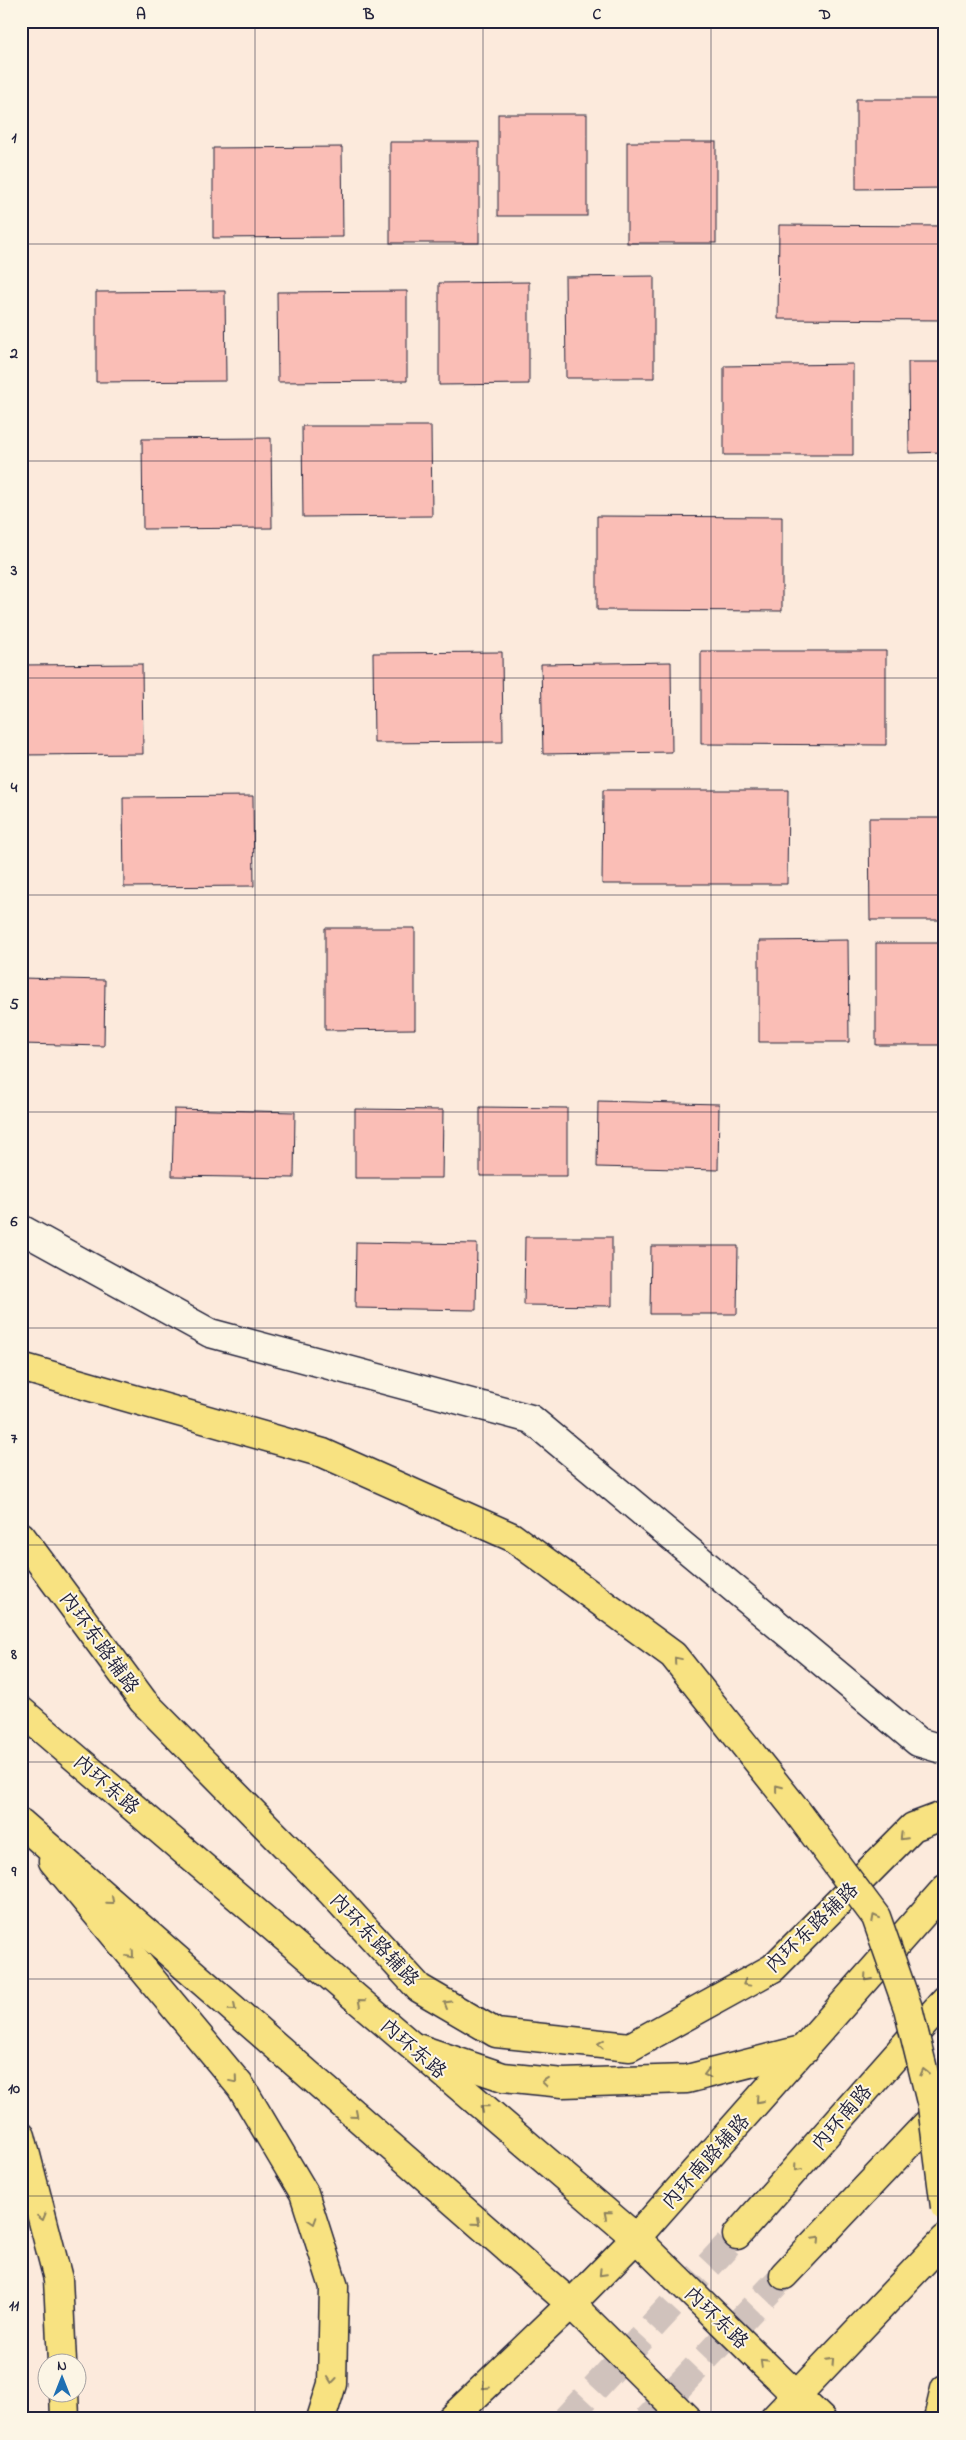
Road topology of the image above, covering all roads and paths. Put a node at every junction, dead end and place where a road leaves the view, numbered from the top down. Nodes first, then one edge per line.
1 (21, 1229) edge
2 (21, 1367) edge
3 (21, 1536) edge
4 (21, 1710) edge
5 (945, 1750) edge
6 (945, 1815) edge
7 (21, 1823) edge
8 (945, 1889) edge
9 (945, 2000) edge
10 (414, 2048) junction
11 (805, 2049) junction
12 (945, 2105) edge
13 (21, 2136) edge
14 (945, 2207) edge
15 (738, 2235) tunnel mouth
16 (636, 2238) junction
17 (945, 2240) edge
18 (784, 2275) tunnel mouth
19 (571, 2304) junction
20 (62, 2352) edge
21 (945, 2389) edge
22 (797, 2396) junction
23 (64, 2402) edge
24 (65, 2419) edge
25 (321, 2419) edge
26 (451, 2419) edge
27 (687, 2419) edge
28 (774, 2419) edge
29 (821, 2419) edge
30 (938, 2419) edge

1 - 5 street
14 -> 2 main road, bridge
6 -> 3 main road, 内环东路辅路
10 -> 4 main road, 内环东路
7 -> 19 main road
7 -> 25 main road
8 -> 11 main road, 内环南路辅路
9 -> 15 main road, 内环南路
11 -> 10 main road
16 -> 10 main road, 内环东路
11 -> 16 main road, 内环南路辅路
18 -> 12 main road
13 -> 20 main road
16 -> 19 main road, 内环南路辅路
22 -> 16 main road, 内环东路
22 -> 17 main road
19 -> 26 main road, 内环南路辅路
19 - 27 main road
21 - 30 main road
22 - 28 main road
22 - 29 main road, 内环东路
23 - 24 main road

